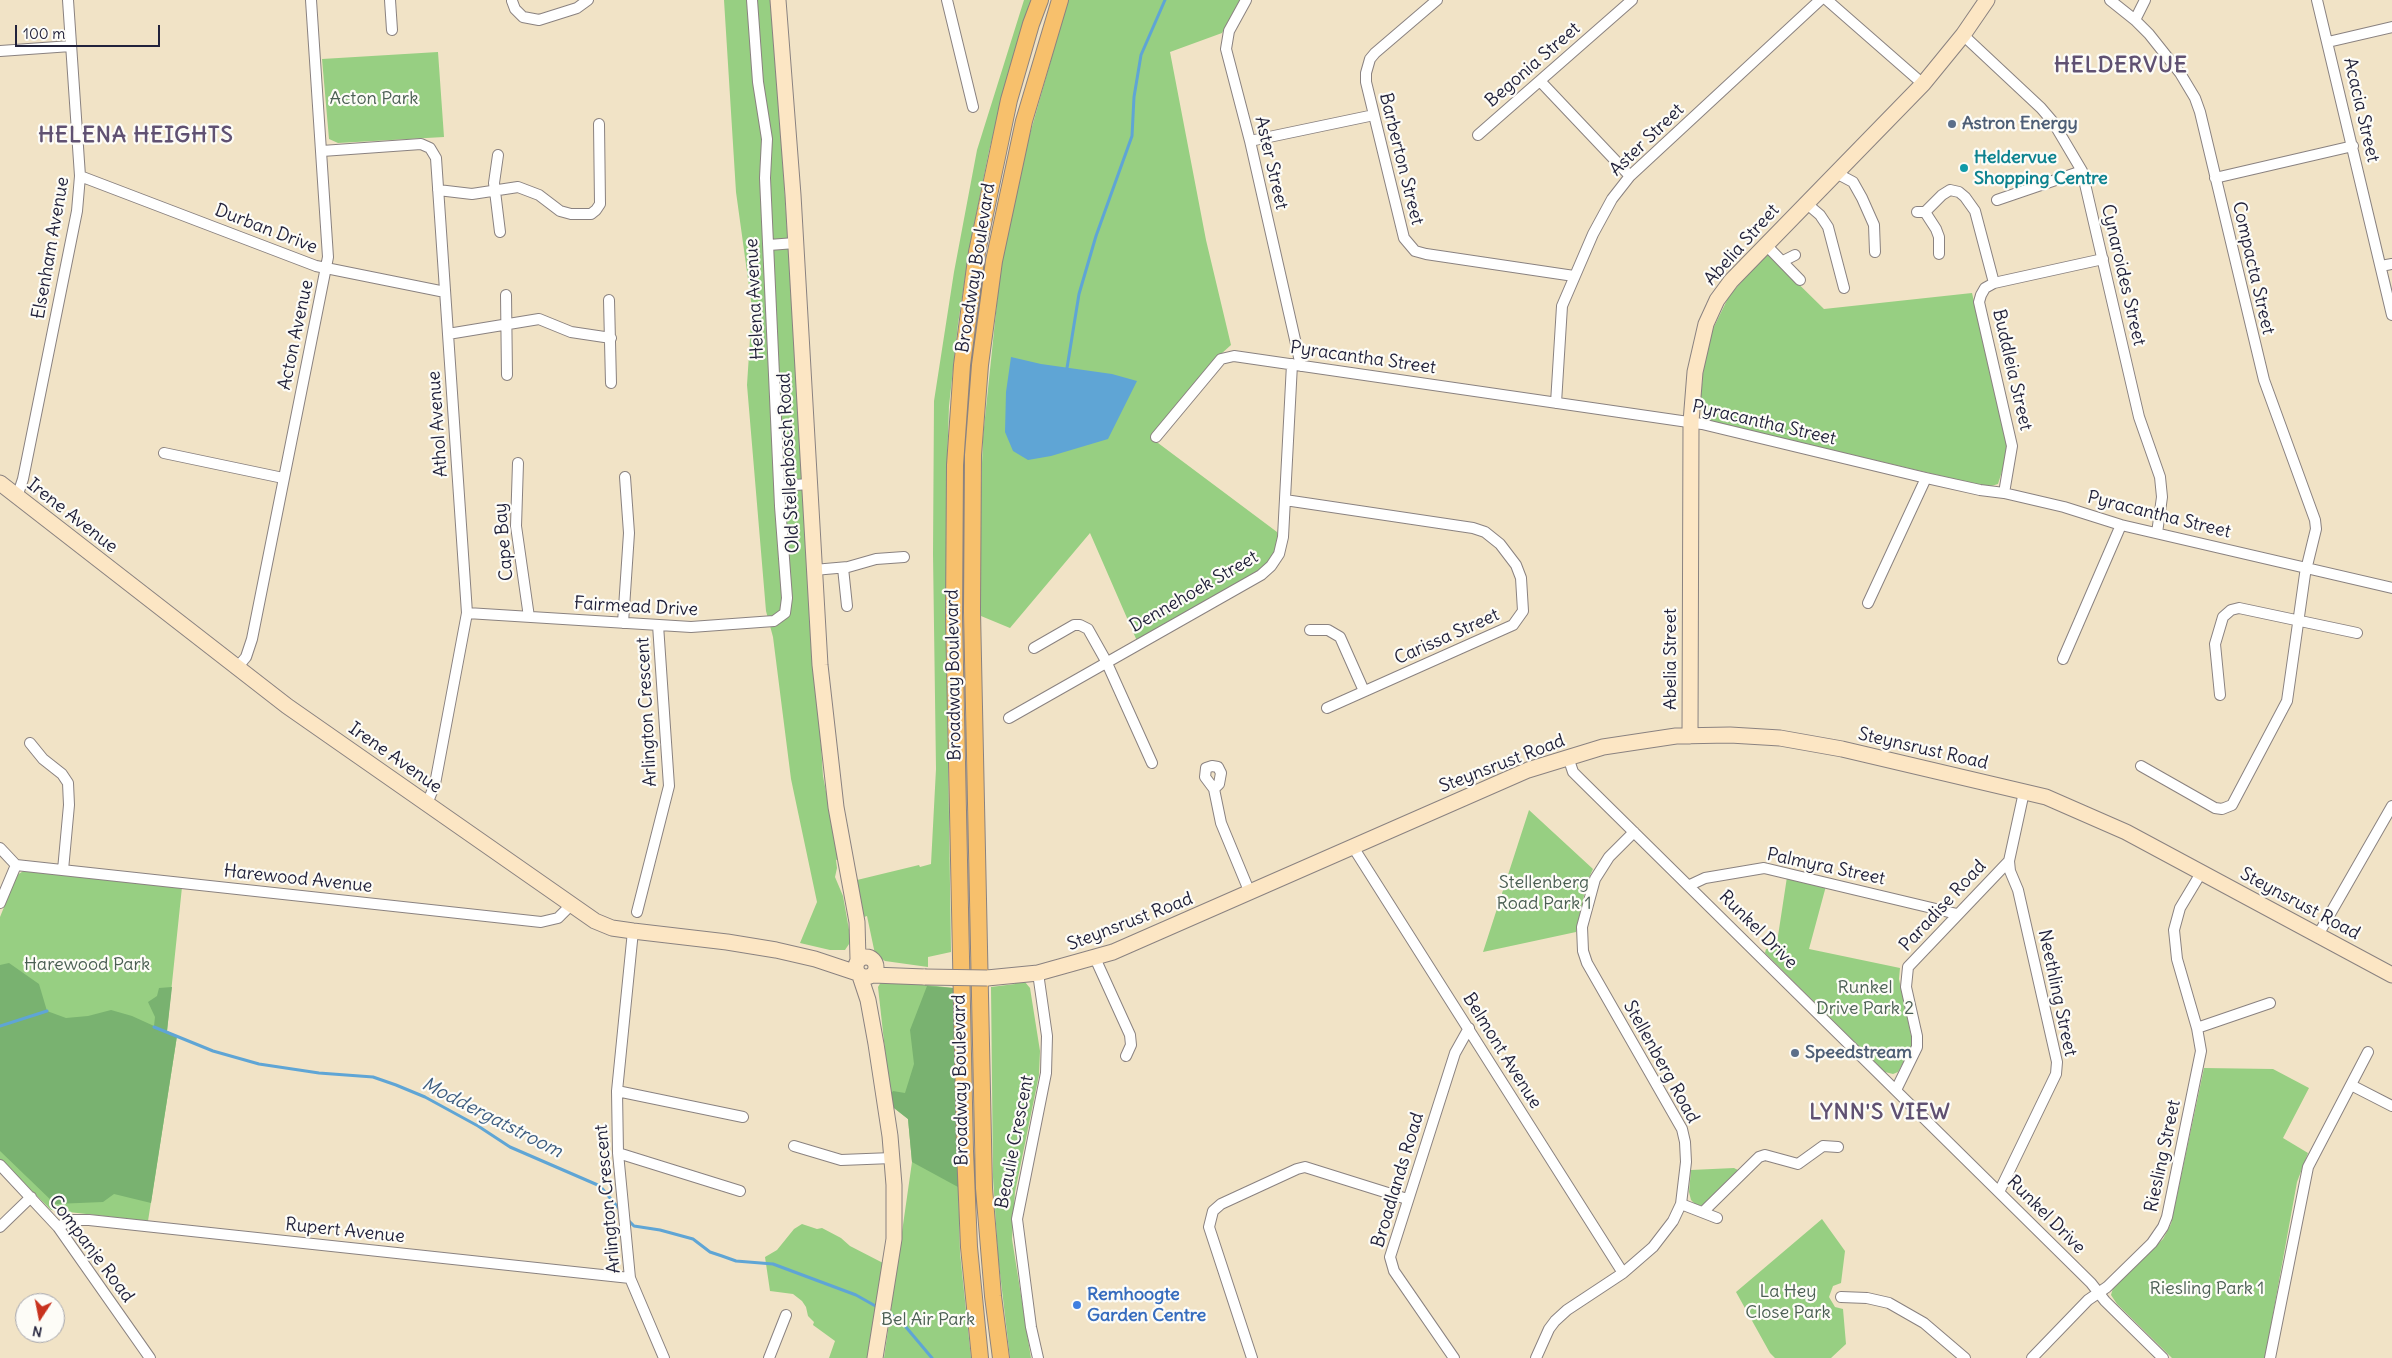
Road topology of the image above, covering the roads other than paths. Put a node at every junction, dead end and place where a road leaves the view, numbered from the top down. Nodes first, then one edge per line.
1 (68, 0) edge
2 (311, 0) edge
3 (390, 0) edge
4 (588, 0) edge
5 (752, 0) edge
6 (778, 0) edge
7 (947, 0) edge
8 (1040, 0) edge
9 (1060, 0) edge
10 (1246, 0) edge
11 (1436, 0) edge
12 (1632, 0) edge
13 (1820, 0) edge
14 (1827, 0) edge
15 (1987, 0) edge
16 (2110, 0) edge
17 (2145, 0) edge
18 (2317, 0) edge
19 (512, 1) dead end
20 (2135, 20) junction
21 (2392, 27) edge
22 (392, 30) dead end
23 (1964, 35) junction
24 (2328, 42) junction
25 (71, 46) junction
26 (0, 51) edge
27 (1540, 81) junction
28 (1923, 84) junction
29 (973, 107) dead end
30 (1374, 115) junction
31 (599, 124) dead end
32 (1478, 135) dead end
33 (1250, 141) junction
34 (2352, 146) junction
35 (322, 151) junction
36 (498, 155) dead end
37 (2082, 171) junction
38 (1836, 173) junction
39 (80, 176) junction
40 (1630, 176) junction
41 (2215, 178) junction
42 (438, 190) junction
43 (495, 190) junction
44 (1996, 200) dead end
45 (1806, 203) junction
46 (500, 232) dead end
47 (795, 243) junction
48 (1765, 244) junction
49 (769, 245) junction
50 (1875, 252) dead end
51 (1939, 254) dead end
52 (1795, 255) dead end
53 (2103, 259) junction
54 (1782, 261) junction
55 (2392, 264) edge
56 (2380, 266) junction
57 (327, 268) junction
58 (1574, 276) junction
59 (1800, 280) dead end
60 (1994, 283) junction
61 (1844, 288) dead end
62 (445, 292) junction
63 (506, 295) dead end
64 (609, 300) dead end
65 (2392, 315) edge
66 (505, 324) junction
67 (448, 334) junction
68 (611, 338) junction
69 (1296, 365) junction
70 (507, 375) dead end
71 (611, 383) dead end
72 (1556, 403) junction
73 (1691, 422) junction
74 (1156, 437) dead end
75 (164, 453) dead end
76 (518, 463) dead end
77 (625, 477) dead end
78 (283, 478) junction
79 (1926, 478) junction
80 (0, 483) edge
81 (809, 484) junction
82 (780, 486) junction
83 (2004, 493) junction
84 (17, 497) junction
85 (1285, 500) junction
86 (2121, 525) junction
87 (2157, 533) junction
88 (904, 557) dead end
89 (843, 568) junction
90 (2307, 568) junction
91 (814, 570) junction
92 (2392, 588) edge
93 (787, 598) joint
94 (1868, 602) dead end
95 (848, 606) dead end
96 (467, 613) junction
97 (529, 617) junction
98 (2299, 621) junction
99 (624, 623) junction
100 (658, 625) junction
101 (1310, 630) dead end
102 (2357, 633) dead end
103 (1034, 648) dead end
104 (2063, 659) dead end
105 (1106, 661) junction
106 (236, 669) junction
107 (1364, 691) junction
108 (2220, 695) dead end
109 (1327, 708) dead end
110 (1009, 718) dead end
111 (1690, 736) junction
112 (30, 743) dead end
113 (1568, 757) junction
114 (1152, 763) dead end
115 (2142, 766) dead end
116 (1214, 789) dead end
117 (2024, 792) junction
118 (427, 804) junction
119 (2392, 806) edge
120 (1634, 832) junction
121 (1353, 847) junction
122 (0, 848) edge
123 (2008, 861) junction
124 (16, 865) junction
125 (63, 870) junction
126 (2201, 873) junction
127 (1690, 886) junction
128 (1250, 893) junction
129 (0, 903) edge
130 (571, 905) junction
131 (637, 912) dead end
132 (1957, 914) junction
133 (634, 932) junction
134 (2318, 936) junction
135 (1095, 958) junction
136 (821, 959) junction
137 (865, 965) junction
138 (841, 967) junction
139 (1031, 974) junction
140 (2392, 975) edge
141 (2270, 1003) dead end
142 (871, 1022) junction
143 (1469, 1028) junction
144 (2197, 1028) junction
145 (876, 1044) junction
146 (2368, 1052) dead end
147 (1126, 1056) dead end
148 (2351, 1085) junction
149 (617, 1090) junction
150 (1896, 1090) junction
151 (2392, 1106) edge
152 (743, 1117) dead end
153 (794, 1146) dead end
154 (1838, 1147) dead end
155 (618, 1153) junction
156 (892, 1158) junction
157 (0, 1165) edge
158 (740, 1191) dead end
159 (2000, 1192) junction
160 (31, 1197) junction
161 (1407, 1199) junction
162 (1681, 1204) junction
163 (1703, 1212) junction
164 (1717, 1218) dead end
165 (58, 1226) junction
166 (0, 1227) edge
167 (1623, 1273) junction
168 (630, 1278) junction
169 (2098, 1292) junction
170 (1841, 1296) dead end
171 (786, 1315) dead end
172 (150, 1358) edge
173 (664, 1358) edge
174 (770, 1358) edge
175 (875, 1358) edge
176 (980, 1358) edge
177 (1002, 1358) edge
178 (1038, 1358) edge
179 (1252, 1358) edge
180 (1454, 1358) edge
181 (1536, 1358) edge
182 (1965, 1358) edge
183 (2032, 1358) edge
184 (2163, 1358) edge
185 (2270, 1358) edge

1 - 25 street, Elsenham Avenue
2 - 35 street, Acton Avenue
3 - 22 street
4 - 19 street
5 - 49 street, Helena Avenue
6 - 47 street, Old Stellenbosch Road
7 - 29 street
8 - 176 main road, Broadway Boulevard
9 - 177 main road, Broadway Boulevard
10 - 33 street, Aster Street
11 - 30 street, Barberton Street
12 - 27 street, Begonia Street
13 - 40 street, Aster Street
14 - 28 street
15 - 23 street, Abelia Street
16 - 20 street, Compacta Street
17 - 20 street
18 - 24 street, Acacia Street
20 - 41 street, Compacta Street
21 - 24 street
23 - 28 street, Abelia Street
23 - 37 street, Cynaroides Street
24 - 34 street, Acacia Street
25 - 26 street
25 - 39 street, Elsenham Avenue
27 - 32 street, Begonia Street
27 - 40 street
28 - 38 street, Abelia Street
30 - 33 street
30 - 58 street, Barberton Street
31 - 43 street
33 - 69 street, Aster Street
34 - 41 street
34 - 56 street, Acacia Street
35 - 42 street, Athol Avenue
35 - 57 street, Acton Avenue
36 - 43 street
37 - 44 street
37 - 53 street, Cynaroides Street
38 - 45 street, Abelia Street
38 - 50 street
39 - 57 street, Durban Drive
39 - 84 street, Elsenham Avenue
40 - 58 street, Aster Street
41 - 90 street, Compacta Street
42 - 43 street
42 - 62 street, Athol Avenue
43 - 46 street
45 - 48 street, Abelia Street
45 - 61 street
47 - 49 street
47 - 81 street, Old Stellenbosch Road
48 - 54 street
48 - 73 street, Abelia Street
49 - 82 street, Helena Avenue
51 - 60 street
52 - 54 street
53 - 60 street
53 - 87 street, Cynaroides Street
54 - 59 street
55 - 56 street
56 - 65 street, Acacia Street
57 - 62 street, Durban Drive
57 - 78 street, Acton Avenue
58 - 72 street, Aster Street
60 - 83 street, Buddleia Street
62 - 67 street, Athol Avenue
63 - 66 street
64 - 68 street
66 - 67 street
66 - 68 street
66 - 70 street
67 - 96 street, Athol Avenue
68 - 71 street
69 - 72 street, Pyracantha Street
69 - 74 street, Pyracantha Street
69 - 85 street, Dennehoek Street
72 - 73 street, Pyracantha Street
73 - 79 street, Pyracantha Street
73 - 111 street, Abelia Street
75 - 78 street
76 - 97 street, Cape Bay
77 - 99 street
78 - 106 street, Acton Avenue
79 - 83 street, Pyracantha Street
79 - 94 street
80 - 84 street, Irene Avenue
81 - 82 street
81 - 91 street, Old Stellenbosch Road
82 - 93 street, Helena Avenue
83 - 86 street, Pyracantha Street
84 - 106 street, Irene Avenue
85 - 105 street, Dennehoek Street
85 - 107 street, Carissa Street
86 - 87 street, Pyracantha Street
86 - 104 street
87 - 90 street, Pyracantha Street
88 - 89 street
89 - 91 street
89 - 95 street
90 - 92 street, Pyracantha Street
90 - 98 street, Compacta Street
91 - 137 street, Old Stellenbosch Road
93 - 100 street, Fairmead Drive
96 - 97 street, Fairmead Drive
96 - 118 street, Athol Avenue
97 - 99 street, Fairmead Drive
98 - 102 street
98 - 108 street
98 - 115 street, Compacta Street
99 - 100 street, Fairmead Drive
100 - 131 street, Arlington Crescent
101 - 107 street
103 - 105 street
105 - 110 street, Dennehoek Street
105 - 114 street
106 - 118 street, Irene Avenue
107 - 109 street, Carissa Street
111 - 113 street, Steynsrust Road
111 - 117 street, Steynsrust Road
112 - 125 street
113 - 120 street, Runkel Drive
113 - 121 street, Steynsrust Road
116 - 128 street
117 - 123 street
117 - 126 street, Steynsrust Road
118 - 130 street, Irene Avenue
119 - 134 street
120 - 127 street, Runkel Drive
120 - 162 street, Stellenberg Road
121 - 128 street, Steynsrust Road
121 - 143 street, Belmont Avenue
122 - 124 street
123 - 132 street, Paradise Road
123 - 159 street, Neethling Street
124 - 125 street, Harewood Avenue
124 - 129 street
125 - 130 street, Harewood Avenue
126 - 134 street, Steynsrust Road
126 - 144 street, Riesling Street
127 - 132 street, Palmyra Street
127 - 150 street, Runkel Drive
128 - 135 street, Steynsrust Road
130 - 133 street, Irene Avenue
132 - 150 street, Paradise Road
133 - 136 street, Irene Avenue
133 - 149 street, Arlington Crescent
134 - 140 street, Steynsrust Road
135 - 139 street, Steynsrust Road
135 - 147 street
136 - 137 street, Irene Avenue
136 - 138 street, Irene Avenue
137 - 138 street, Irene Avenue
137 - 139 street, Steynsrust Road, bridge
137 - 142 street, Old Stellenbosch Road
137 - 145 street, Old Stellenbosch Road
138 - 142 street
139 - 178 street, Beaulie Crescent
141 - 144 street
142 - 145 street, Old Stellenbosch Road
143 - 161 street, Broadlands Road
143 - 167 street, Belmont Avenue
144 - 169 street, Riesling Street
145 - 156 street, Old Stellenbosch Road
146 - 148 street
148 - 151 street
148 - 185 street
149 - 152 street
149 - 155 street, Arlington Crescent
150 - 159 street, Runkel Drive
153 - 156 street
154 - 163 street
155 - 158 street
155 - 168 street, Arlington Crescent
156 - 175 street, Old Stellenbosch Road
157 - 160 street, Companje Road
159 - 169 street, Runkel Drive
160 - 165 street, Companje Road
160 - 166 street
161 - 179 street
161 - 180 street, Broadlands Road
162 - 163 street
162 - 167 street, Stellenberg Road
163 - 164 street
165 - 168 street, Rupert Avenue
165 - 172 street, Companje Road
167 - 181 street, Stellenberg Road
168 - 173 street, Arlington Crescent
169 - 183 street, Riesling Street
169 - 184 street, Runkel Drive
170 - 182 street
171 - 174 street

